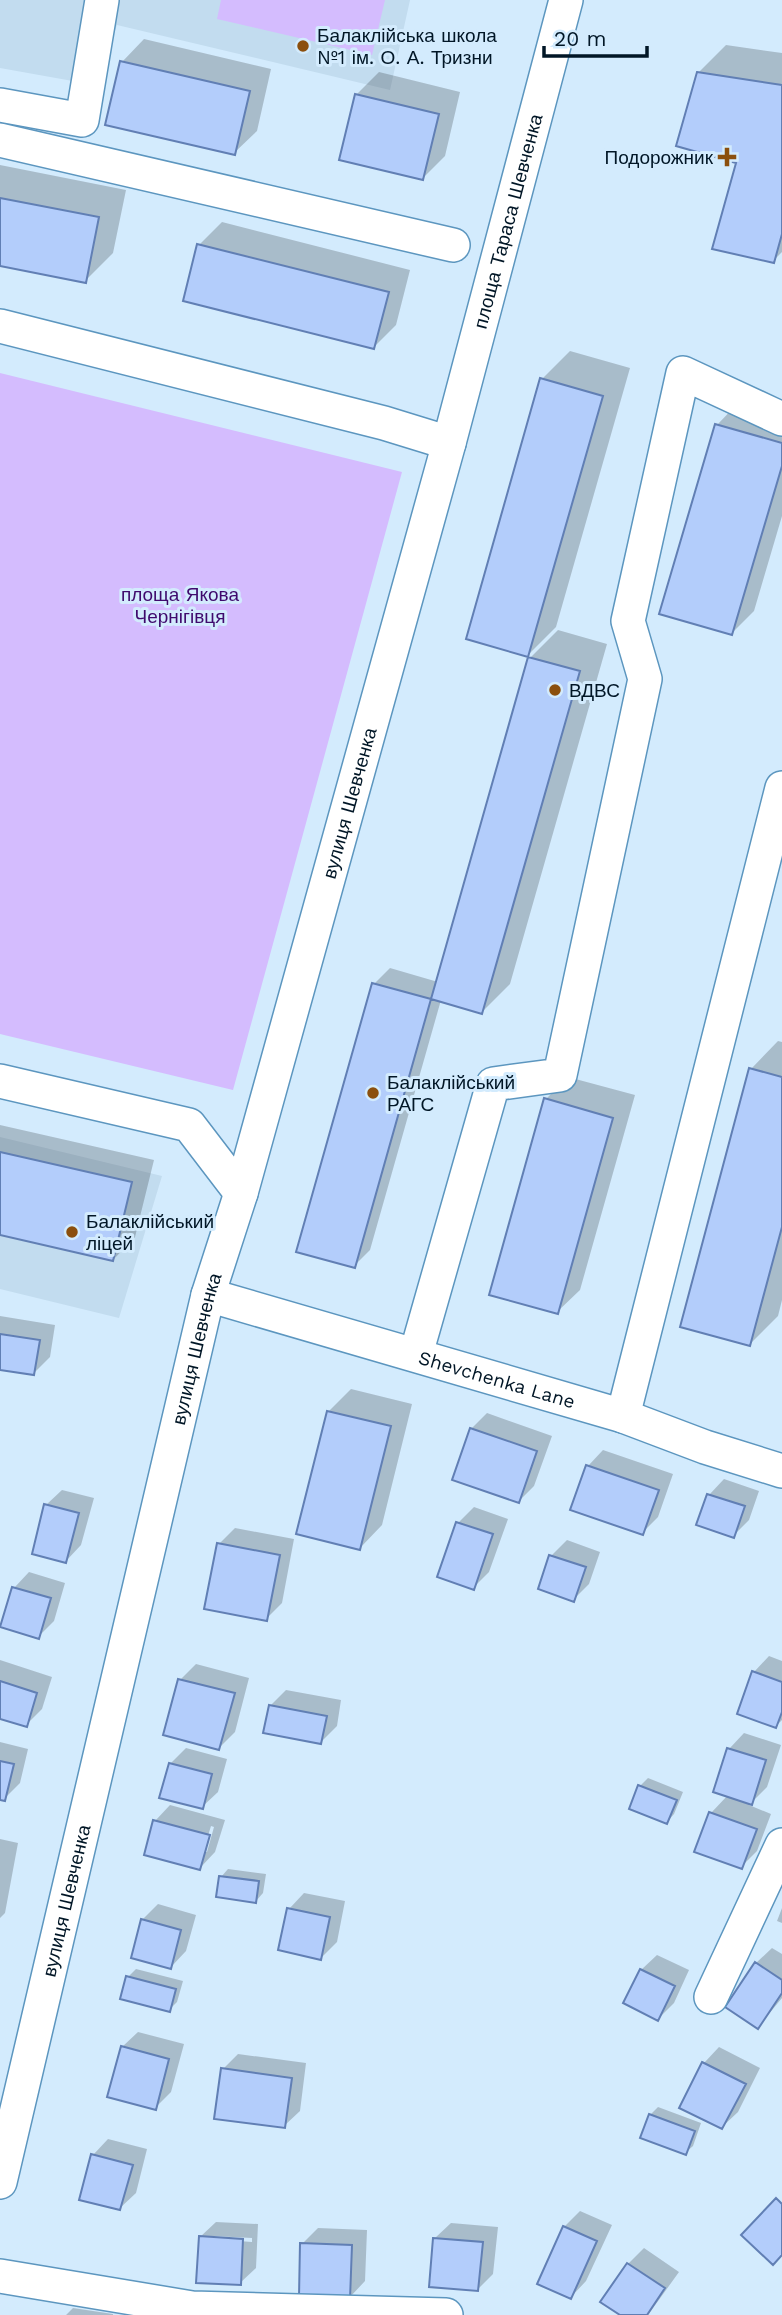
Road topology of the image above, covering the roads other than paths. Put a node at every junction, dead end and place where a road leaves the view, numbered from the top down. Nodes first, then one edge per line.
1 (102, 0) edge
2 (566, 0) edge
3 (0, 105) edge
4 (0, 140) edge
5 (453, 245) dead end
6 (0, 326) edge
7 (782, 419) edge
8 (449, 443) junction
9 (782, 788) edge
10 (0, 1081) edge
11 (241, 1193) junction
12 (208, 1295) junction
13 (416, 1354) junction
14 (623, 1416) junction
15 (782, 1471) edge
16 (782, 1845) edge
17 (711, 1997) dead end
18 (0, 2182) edge
19 (0, 2276) edge
20 (446, 2315) edge

1 - 3 street
2 - 8 street, площа Тараса Шевченка
4 - 5 street
6 - 8 street
7 - 13 street
8 - 11 street, вулиця Шевченка
9 - 14 street
10 - 11 street
11 - 12 street, вулиця Шевченка
12 - 13 street, Shevchenka Lane
12 - 18 street, вулиця Шевченка
13 - 14 street, Shevchenka Lane
14 - 15 street, Shevchenka Lane
16 - 17 street
19 - 20 street

